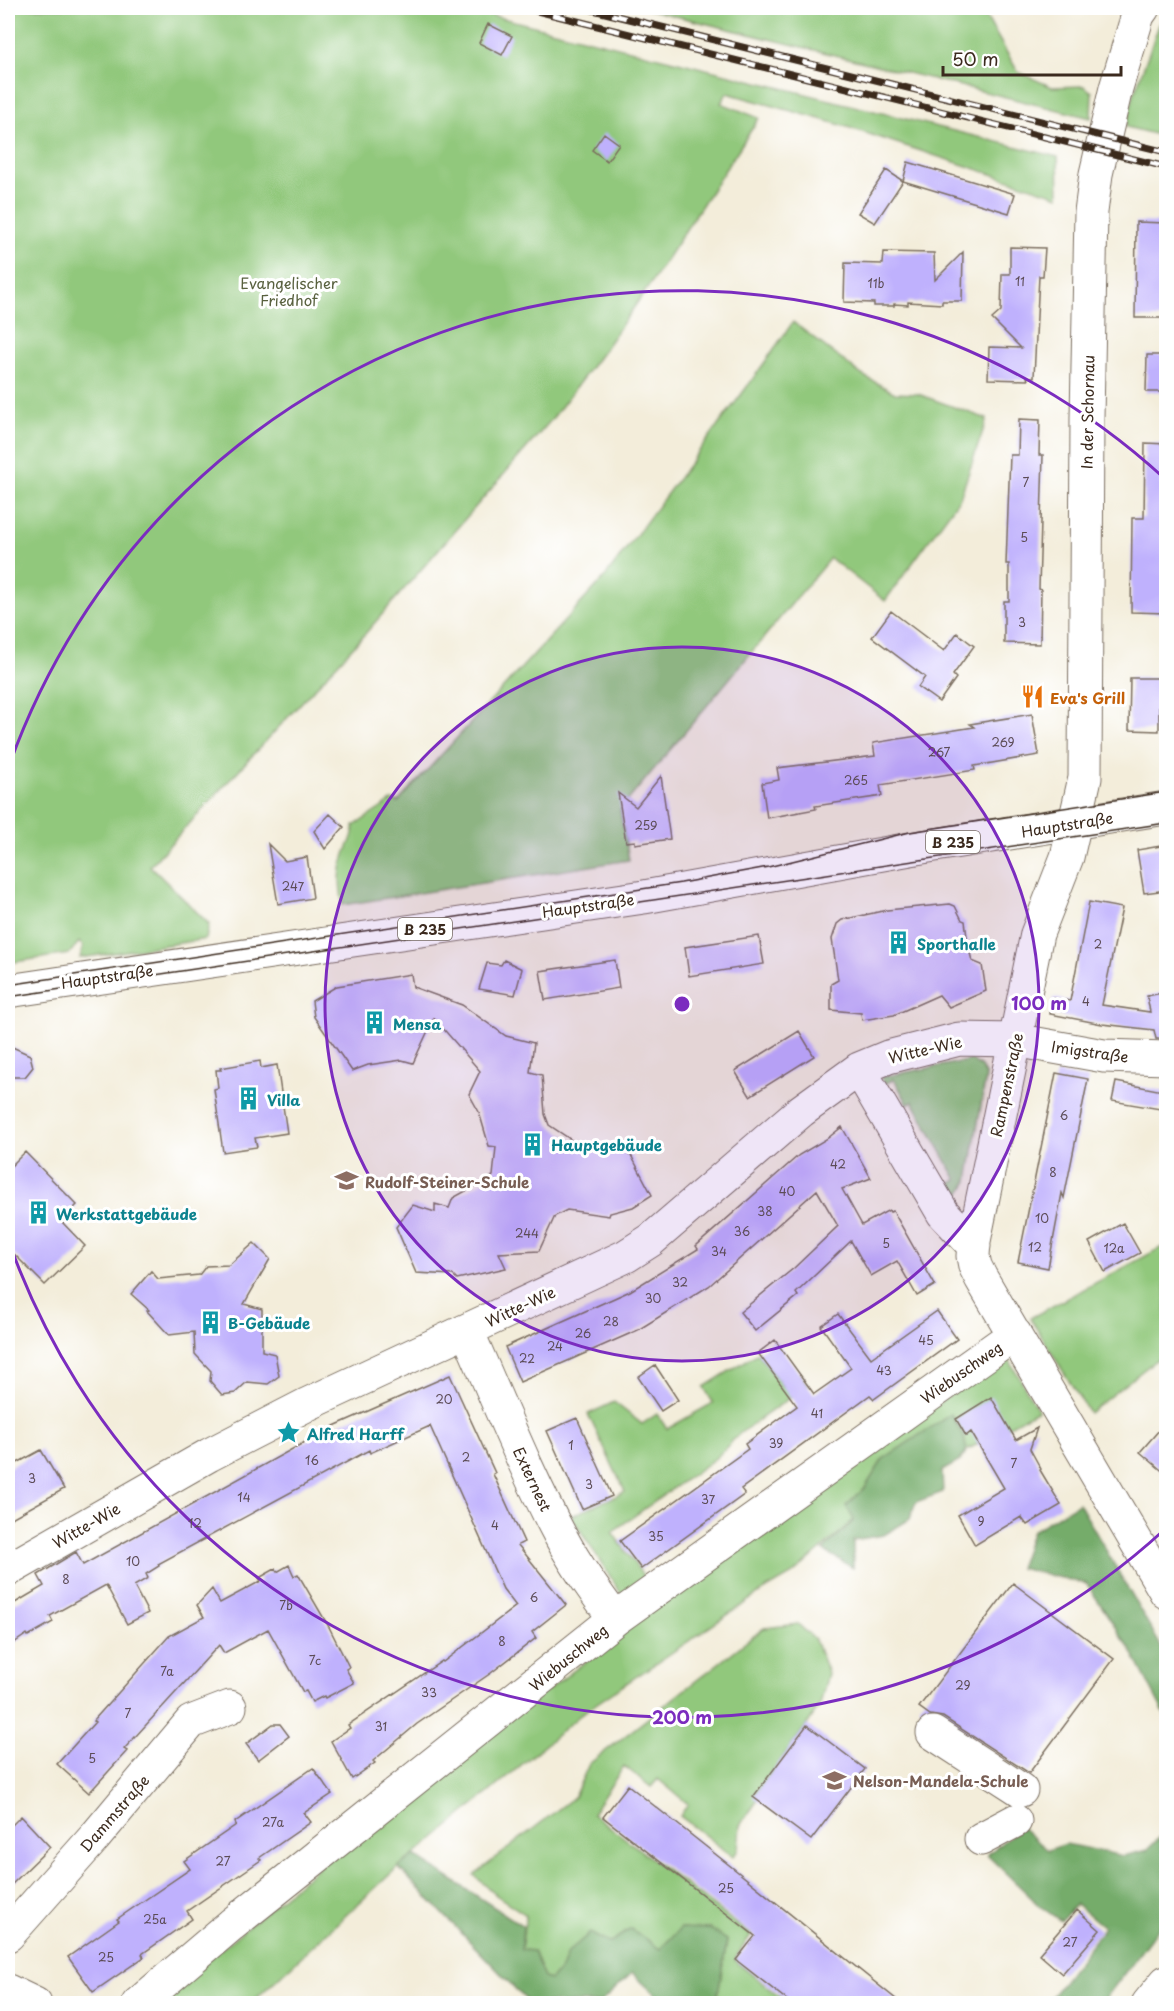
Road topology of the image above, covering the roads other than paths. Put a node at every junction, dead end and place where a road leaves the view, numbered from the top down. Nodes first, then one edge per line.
1 (1143, 8) edge
2 (1167, 808) edge
3 (1076, 822) junction
4 (8, 991) edge
5 (1015, 1040) junction
6 (1167, 1058) edge
7 (860, 1069) junction
8 (974, 1246) junction
9 (467, 1331) junction
10 (1015, 1334) junction
11 (8, 1570) edge
12 (1167, 1592) edge
13 (615, 1619) junction
14 (230, 1707) dead end
15 (933, 1733) dead end
16 (981, 1839) dead end
17 (8, 1935) edge
18 (1167, 1982) edge
19 (8, 1991) edge
20 (35, 2004) edge
21 (138, 2004) edge
22 (1149, 2004) edge

1 - 3 street, In der Schornau
2 - 3 street, Hauptstraße / B 235
3 - 4 street, Hauptstraße / B 235
3 - 5 street, Rampenstraße
5 - 6 street, Imigstraße
5 - 7 street, Witte-Wie
5 - 8 street, Rampenstraße
7 - 8 street
7 - 9 street, Witte-Wie
8 - 10 street, Rampenstraße
9 - 11 street, Witte-Wie
9 - 13 street, Externest
10 - 12 street, Rampenstraße
10 - 13 street, Wiebuschweg
13 - 21 street, Wiebuschweg
14 - 17 street, Dammstraße
15 - 16 street
18 - 22 street
19 - 20 street

